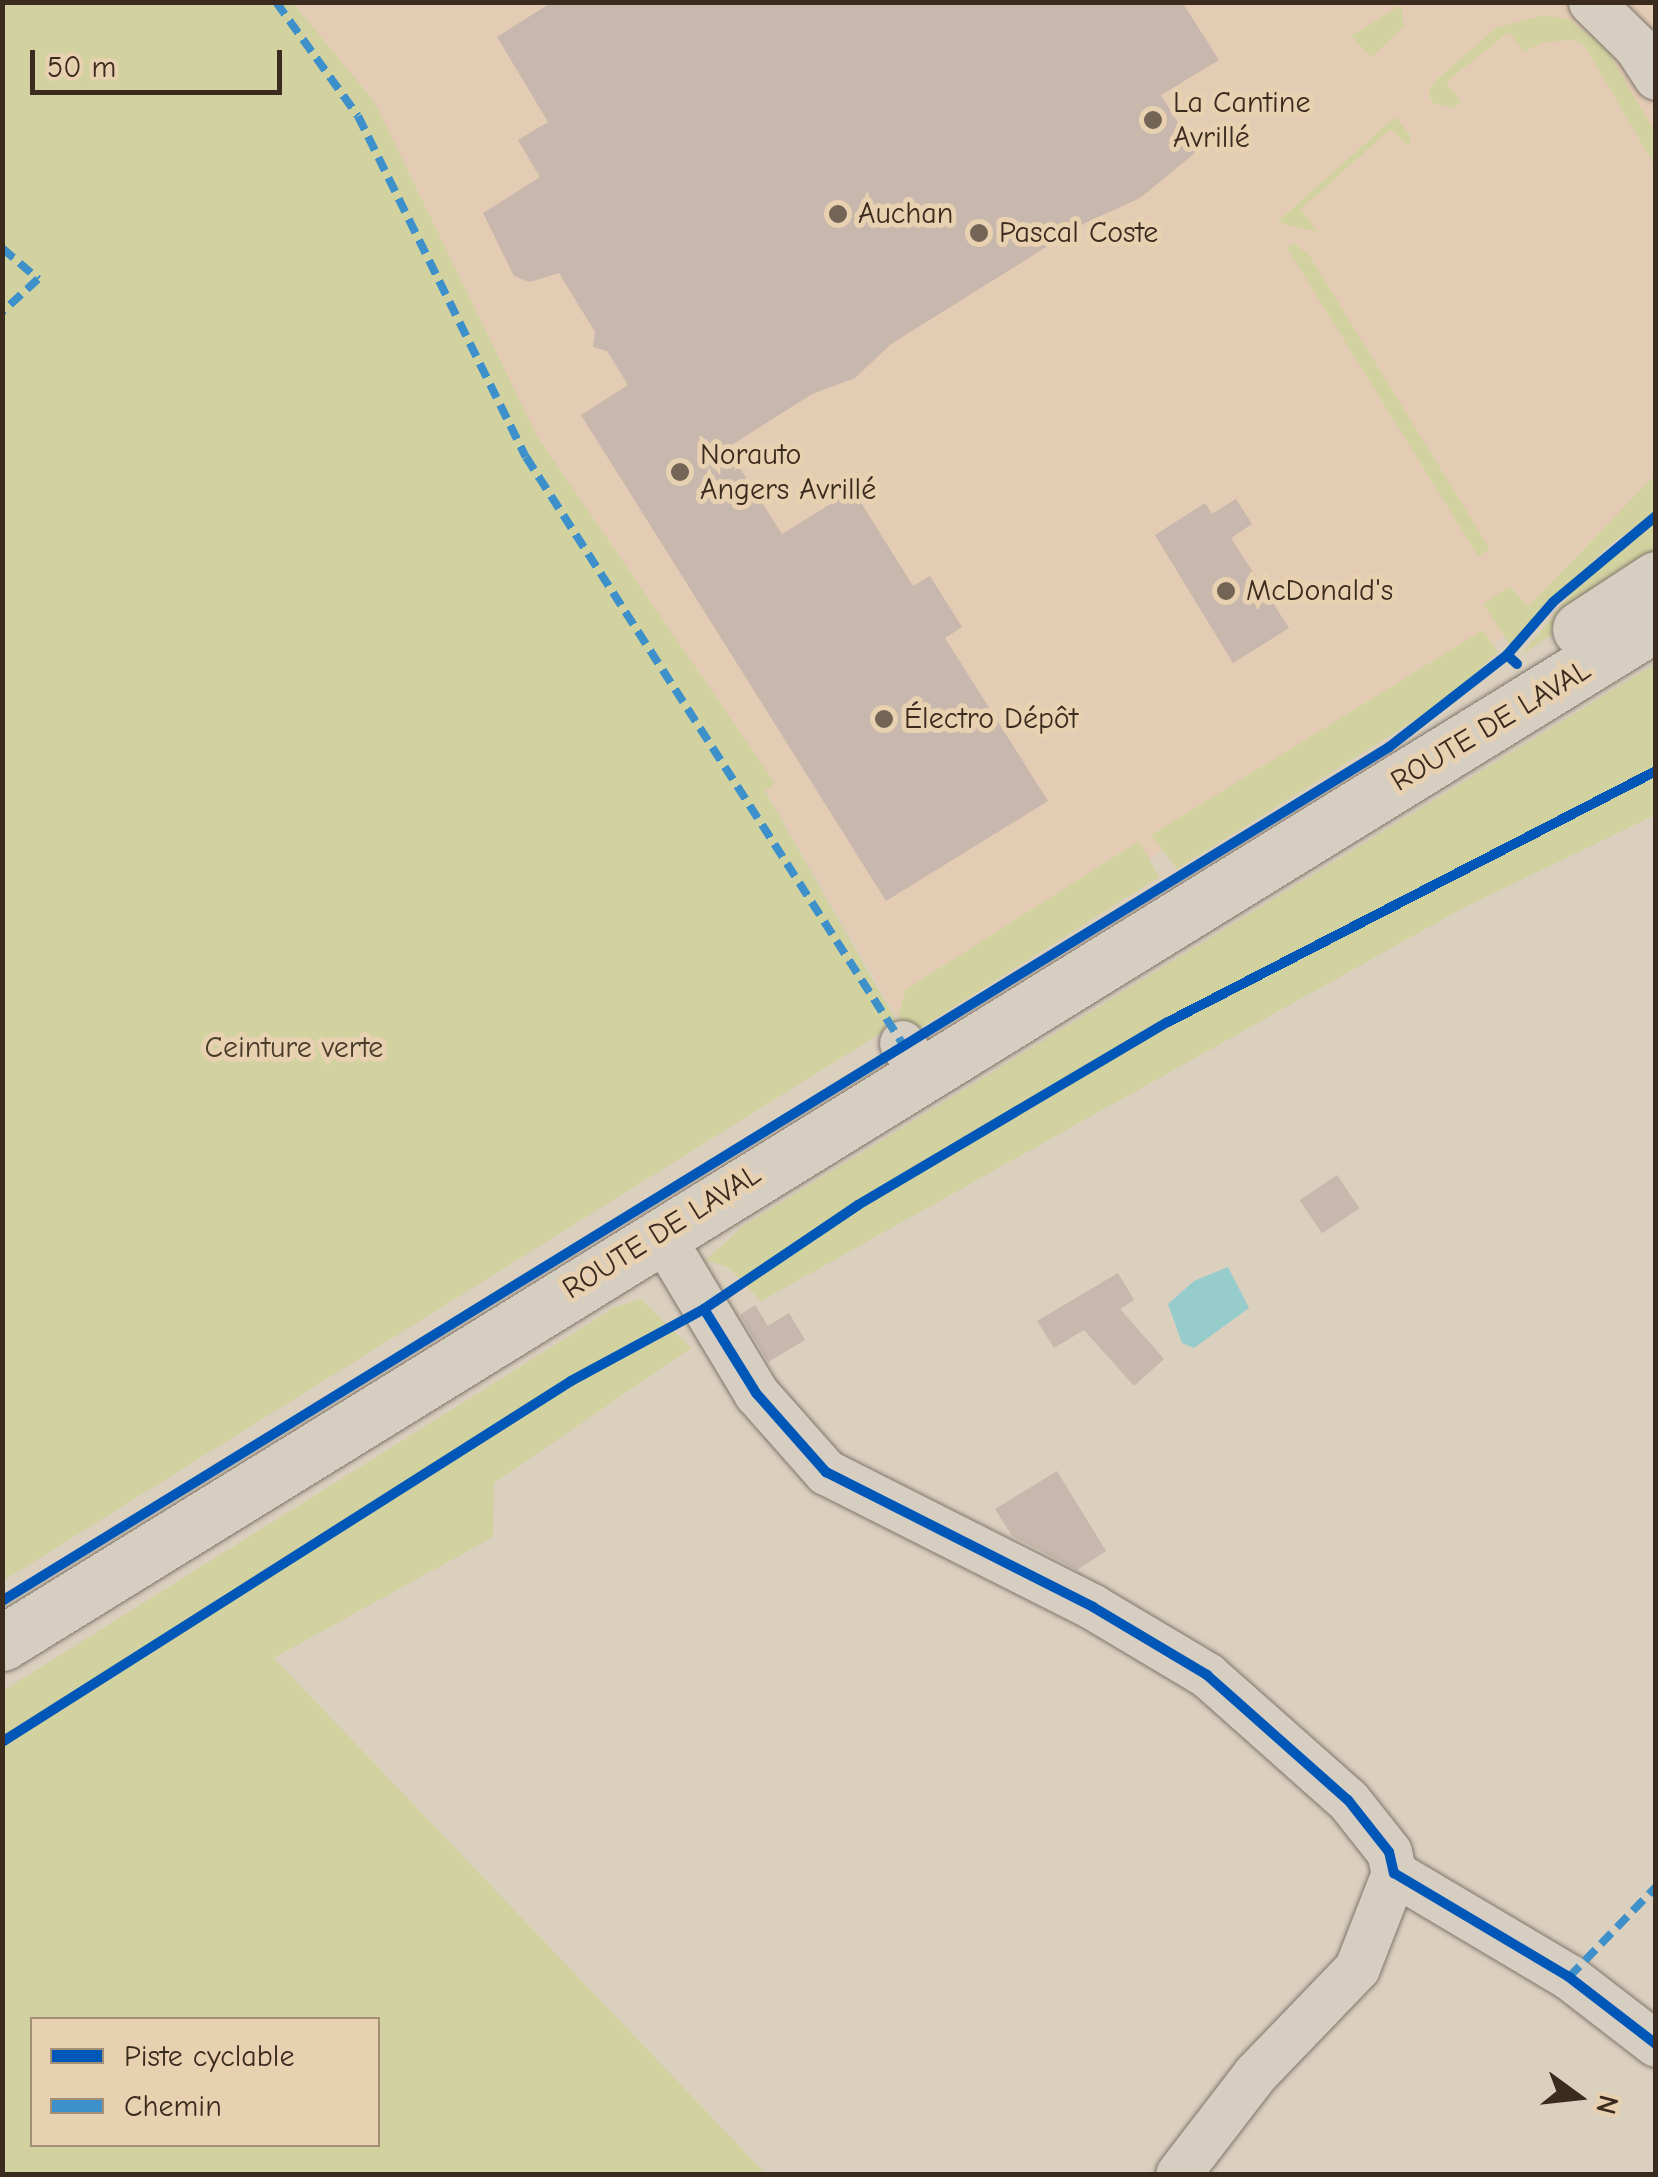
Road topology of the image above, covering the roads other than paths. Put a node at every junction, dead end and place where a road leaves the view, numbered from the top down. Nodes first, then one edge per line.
1 (1591, 2) edge
2 (1626, 2) edge
3 (1646, 62) edge
4 (1656, 579) edge
5 (1656, 623) edge
6 (1323, 824) junction
7 (660, 1233) junction
8 (2, 1643) edge
9 (1394, 1873) junction
10 (1656, 2044) edge
11 (1178, 2174) edge

1 - 3 street
2 - 3 street
4 - 6 main road, ROUTE DE LAVAL
5 - 6 main road, ROUTE DE LAVAL
6 - 7 main road, ROUTE DE LAVAL
7 - 8 main road, ROUTE DE LAVAL
7 - 9 street
9 - 10 street
9 - 11 street

